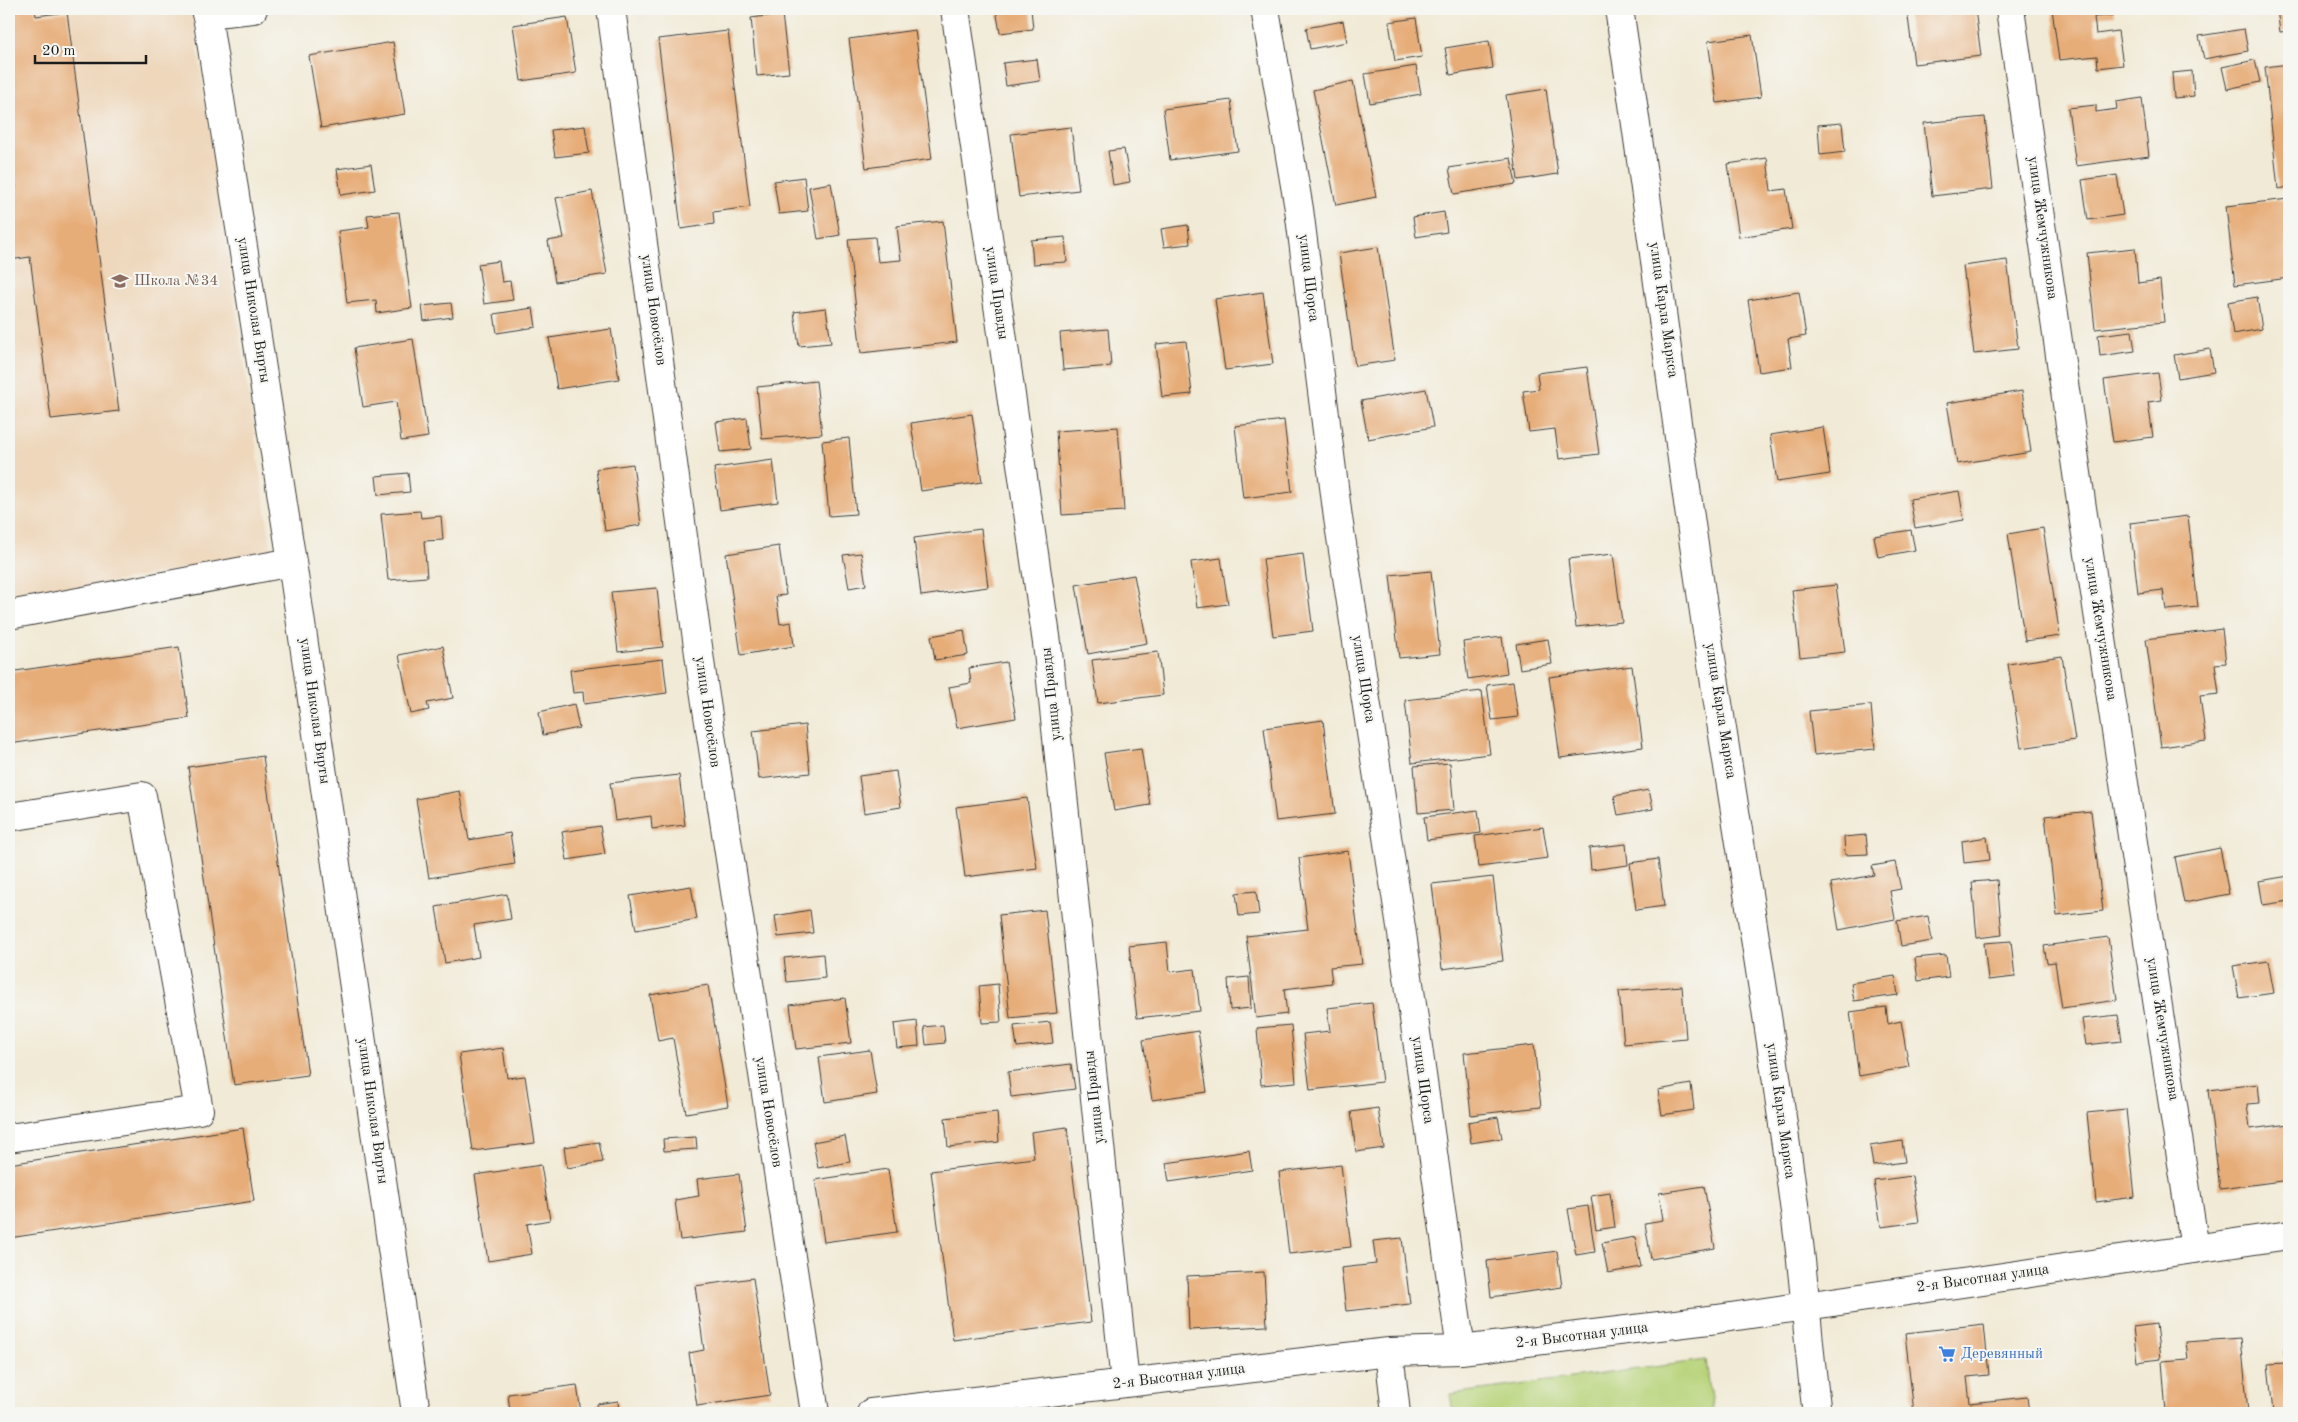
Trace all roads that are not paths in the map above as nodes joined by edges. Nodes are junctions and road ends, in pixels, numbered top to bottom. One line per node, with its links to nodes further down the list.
1 (253, 9): 7 (street)
2 (611, 9): 19 (street, улица Новосёлов)
3 (955, 9): 17 (street, улица Правды)
4 (1265, 9): 15 (street, улица Щорса)
5 (1619, 9): 14 (street, улица Карла Маркса)
6 (2010, 9): 13 (street, улица Жемчужникова)
7 (206, 11): 8 (street, улица Николая Вирты)
8 (292, 562): 9 (street); 18 (street, улица Николая Вирты)
9 (9, 615)
10 (9, 817): 11 (street)
11 (9, 1138)
12 (2289, 1235): 13 (street, 2-я Высотная улица)
13 (2195, 1249): 14 (street, 2-я Высотная улица)
14 (1805, 1305): 15 (street, 2-я Высотная улица); 22 (street, улица Карла Маркса)
15 (1461, 1350): 16 (street, 2-я Высотная улица)
16 (1389, 1352): 17 (street, 2-я Высотная улица); 21 (street)
17 (1125, 1383): 20 (street, 2-я Высотная улица)
18 (416, 1413)
19 (815, 1413)
20 (871, 1413)
21 (1396, 1413)
22 (1817, 1413)

